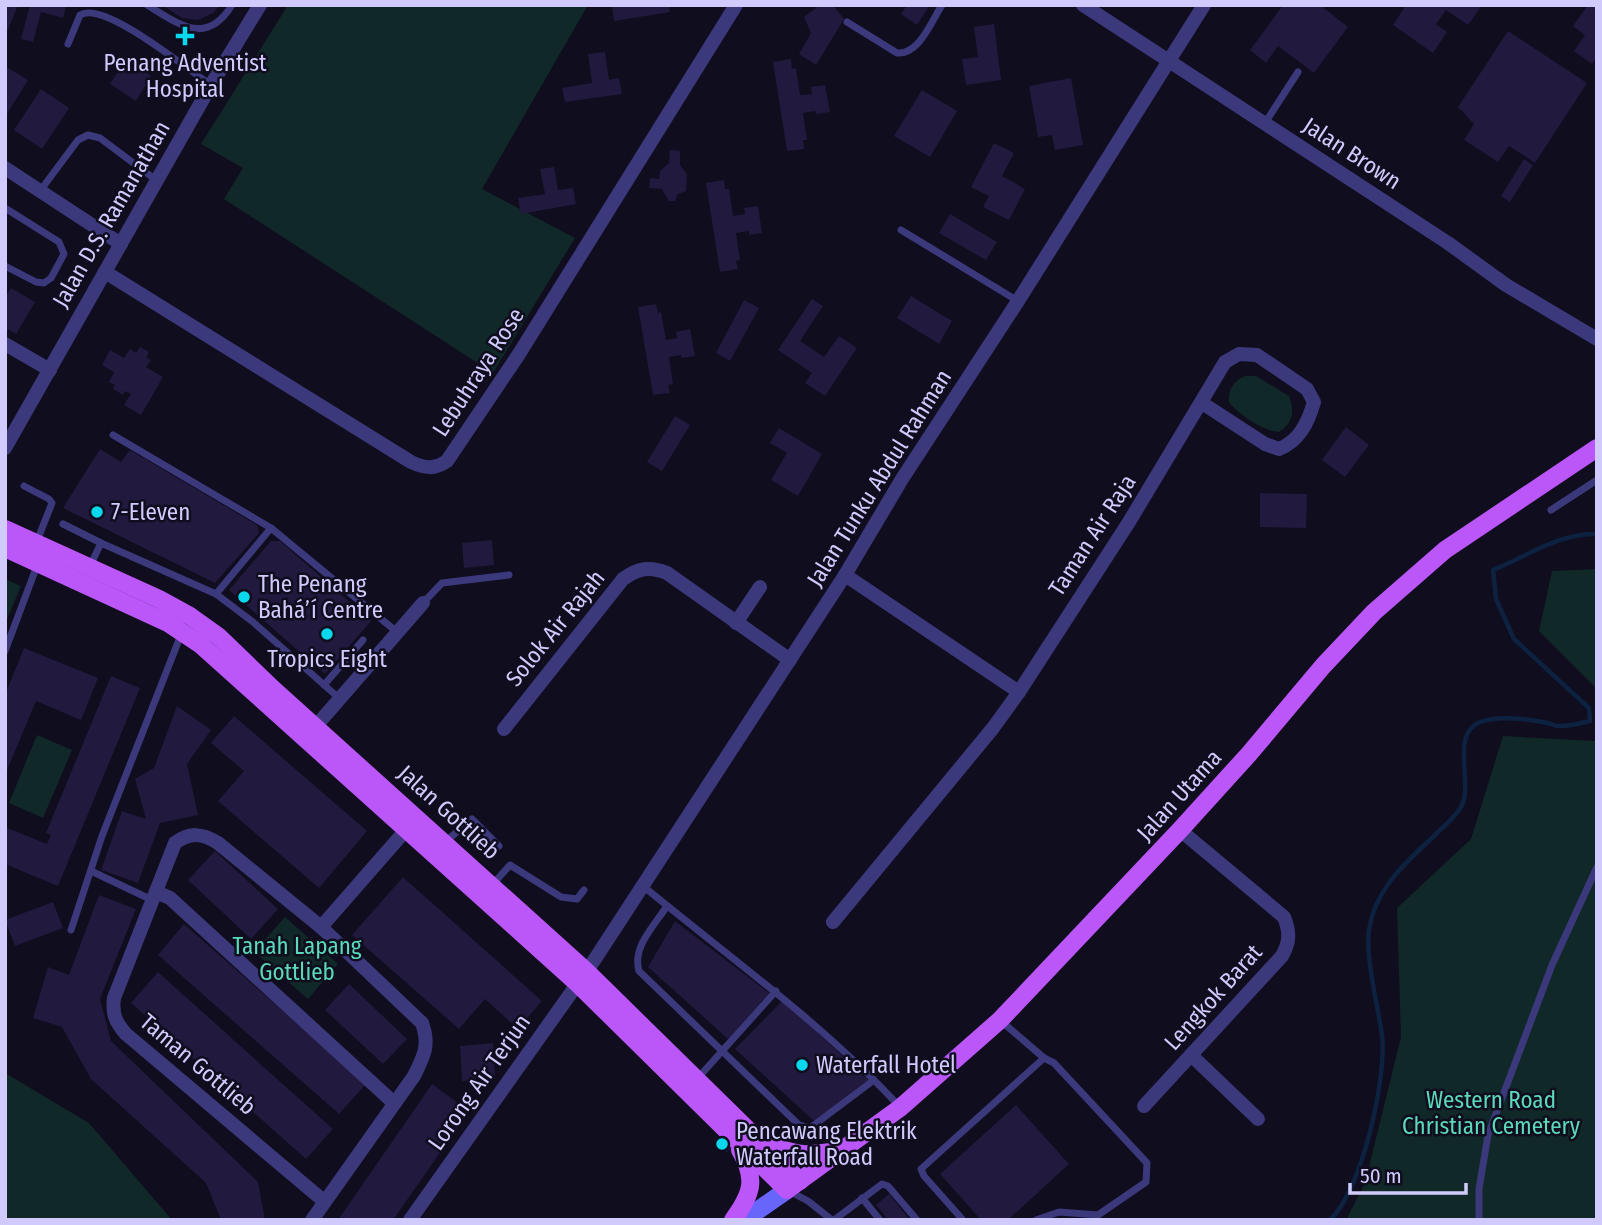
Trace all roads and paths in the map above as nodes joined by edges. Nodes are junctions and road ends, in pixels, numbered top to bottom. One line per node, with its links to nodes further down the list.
1 (147, 5): 2 (lane)
2 (232, 5)
3 (260, 5): 12 (street, Jalan D.S. Ramanathan)
4 (736, 5): 21 (street, Lebuhraya Rose)
5 (942, 5): 8 (lane)
6 (1083, 5): 10 (street, Jalan Brown)
7 (1204, 5): 10 (street, Jalan Tunku Abdul Rahman)
8 (847, 23)
9 (68, 44): 12 (lane)
10 (1169, 60): 13 (street, Jalan Brown); 22 (street, Jalan Tunku Abdul Rahman)
11 (1298, 72): 13 (lane)
12 (211, 85): 15 (street, Jalan D.S. Ramanathan)
13 (1265, 123): 23 (street, Jalan Brown)
14 (5, 168): 16 (street)
15 (157, 180): 16 (lane); 19 (street, Jalan D.S. Ramanathan)
16 (40, 191): 19 (street)
17 (5, 208): 20 (lane)
18 (901, 230): 22 (lane)
19 (121, 244): 21 (street, Jalan D.S. Ramanathan)
20 (5, 266)
21 (105, 271): 25 (street, Jalan D.S. Ramanathan)
22 (1018, 301): 42 (street, Jalan Tunku Abdul Rahman)
23 (1597, 339)
24 (5, 344): 25 (street)
25 (50, 370): 28 (street, Jalan D.S. Ramanathan)
26 (1202, 403): 26 (street, Taman Air Raja); 53 (street, Taman Air Raja)
27 (113, 435): 34 (lane)
28 (5, 447)
29 (1597, 448): 58 (main road, Jalan Utama)
30 (1597, 480): 32 (lane)
31 (24, 486): 36 (lane)
32 (1551, 510)
33 (63, 524): 37 (lane)
34 (271, 528): 44 (lane); 48 (lane)
35 (5, 529): 36 (main road, Jalan Gottlieb)
36 (36, 542): 40 (main road, Jalan Gottlieb)
37 (101, 543): 40 (lane); 44 (lane)
38 (5, 548): 39 (main road, Jalan Gottlieb)
39 (38, 562): 46 (main road, Jalan Gottlieb); 50 (lane)
40 (90, 566): 46 (main road, Jalan Gottlieb)
41 (509, 575): 45 (lane)
42 (845, 575): 51 (street, Jalan Tunku Abdul Rahman); 53 (street)
43 (760, 587): 47 (street)
44 (216, 594): 52 (lane)
45 (423, 603): 48 (street)
46 (186, 623): 56 (main road, Jalan Gottlieb); 63 (lane)
47 (736, 623): 51 (street, Solok Air Rajah); 55 (street, Solok Air Rajah)
48 (397, 632): 54 (street)
49 (363, 640): 52 (lane)
50 (5, 651)
51 (790, 660): 65 (street, Jalan Tunku Abdul Rahman)
52 (324, 685): 54 (lane)
53 (1019, 692): 69 (street, Taman Air Raja)
54 (340, 699): 56 (street)
55 (504, 729)
56 (310, 732): 57 (main road, Jalan Gottlieb); 59 (main road, Jalan Gottlieb)
57 (417, 817): 59 (street); 60 (main road, Jalan Gottlieb)
58 (1180, 830): 74 (main road, Jalan Utama); 76 (street, Lengkok Barat)
59 (406, 831): 70 (street); 72 (main road, Jalan Gottlieb)
60 (445, 842): 61 (lane); 64 (main road, Jalan Gottlieb)
61 (499, 846)
62 (1597, 867): 100 (lane)
63 (91, 871): 67 (lane); 71 (lane)
64 (493, 885): 66 (lane); 72 (main road, Jalan Gottlieb)
65 (642, 886): 68 (lane); 72 (street, Jalan Tunku Abdul Rahman)
66 (584, 890)
67 (154, 896): 70 (street, Taman Gottlieb); 80 (street); 90 (street, Taman Gottlieb)
68 (667, 906): 73 (lane); 75 (lane)
69 (832, 922)
70 (321, 927): 80 (street, Taman Gottlieb)
71 (71, 930)
72 (582, 977): 78 (main road, Jalan Gottlieb); 84 (main road, Jalan Gottlieb); 92 (street, Lorong Air Terjun)
73 (776, 991): 75 (lane); 79 (lane)
74 (1000, 1020): 77 (lane); 82 (main road, Jalan Utama)
75 (722, 1052): 78 (lane); 79 (lane)
76 (1191, 1055): 81 (street, Lengkok Barat); 83 (street)
77 (1044, 1058): 98 (lane); 99 (lane)
78 (697, 1079): 85 (main road, Jalan Gottlieb)
79 (874, 1080): 82 (lane)
80 (394, 1103): 90 (street, Taman Gottlieb)
81 (1144, 1106)
82 (900, 1108): 86 (main road, Jalan Utama)
83 (1258, 1119)
84 (733, 1136): 87 (main road, Jalan Gottlieb); 93 (main road)
85 (761, 1142): 86 (main road); 87 (main road, Jalan Gottlieb)
86 (843, 1150): 87 (main road, Jalan Utama)
87 (794, 1186): 89 (lane, Jalan Gottlieb); 89 (lane); 94 (street)
88 (862, 1198): 95 (lane); 96 (lane); 97 (lane)
89 (807, 1201): 95 (lane)
90 (325, 1202): 91 (street, Taman Gottlieb)
91 (313, 1220)
92 (410, 1220)
93 (733, 1220)
94 (744, 1220)
95 (833, 1220)
96 (880, 1220)
97 (917, 1220)
98 (963, 1220)
99 (1035, 1220)
100 (1479, 1220)

